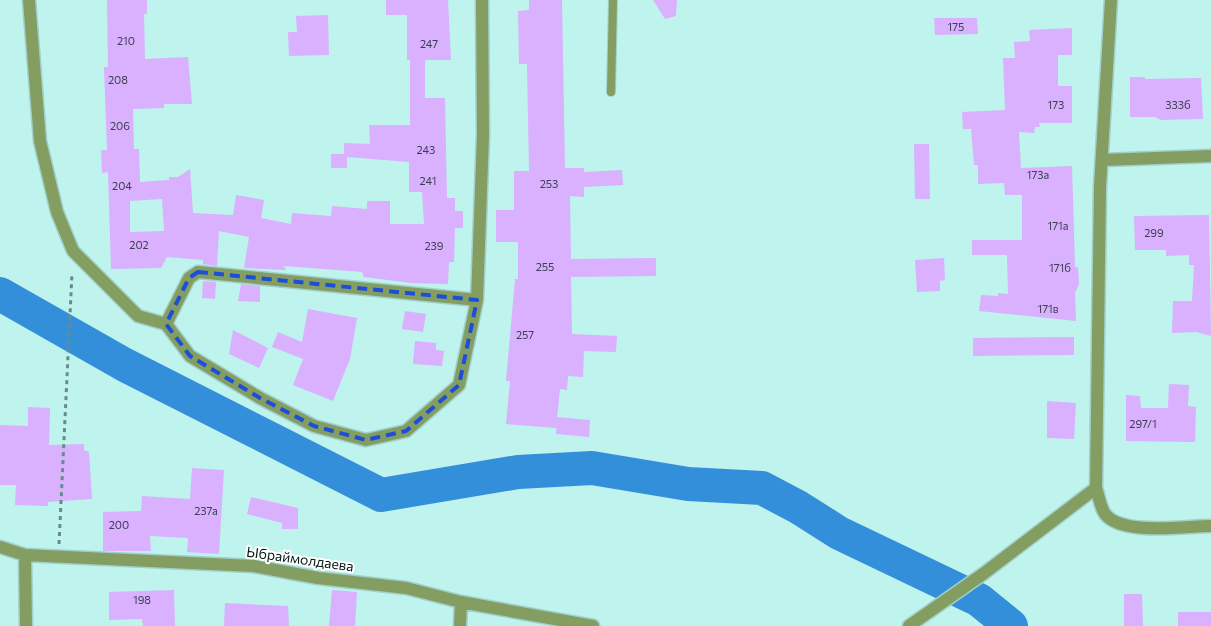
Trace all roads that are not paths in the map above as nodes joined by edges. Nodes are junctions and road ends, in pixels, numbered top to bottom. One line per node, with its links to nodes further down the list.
1 (29, 0): 9 (street)
2 (482, 0): 8 (street)
3 (613, 0): 5 (lane)
4 (1111, 0): 7 (street)
5 (611, 92)
6 (1211, 156): 7 (street)
7 (1103, 160): 10 (street)
8 (477, 300): 9 (street); 9 (street)
9 (166, 324)
10 (1096, 488): 11 (street); 18 (street)
11 (1211, 526)
12 (0, 547): 13 (street, Ыбраймолдаева)
13 (25, 555): 14 (street, Ыбраймолдаева); 15 (street)
14 (461, 602): 16 (street); 17 (street, Ыбраймолдаева)
15 (26, 626)
16 (460, 626)
17 (593, 626)
18 (909, 626)

